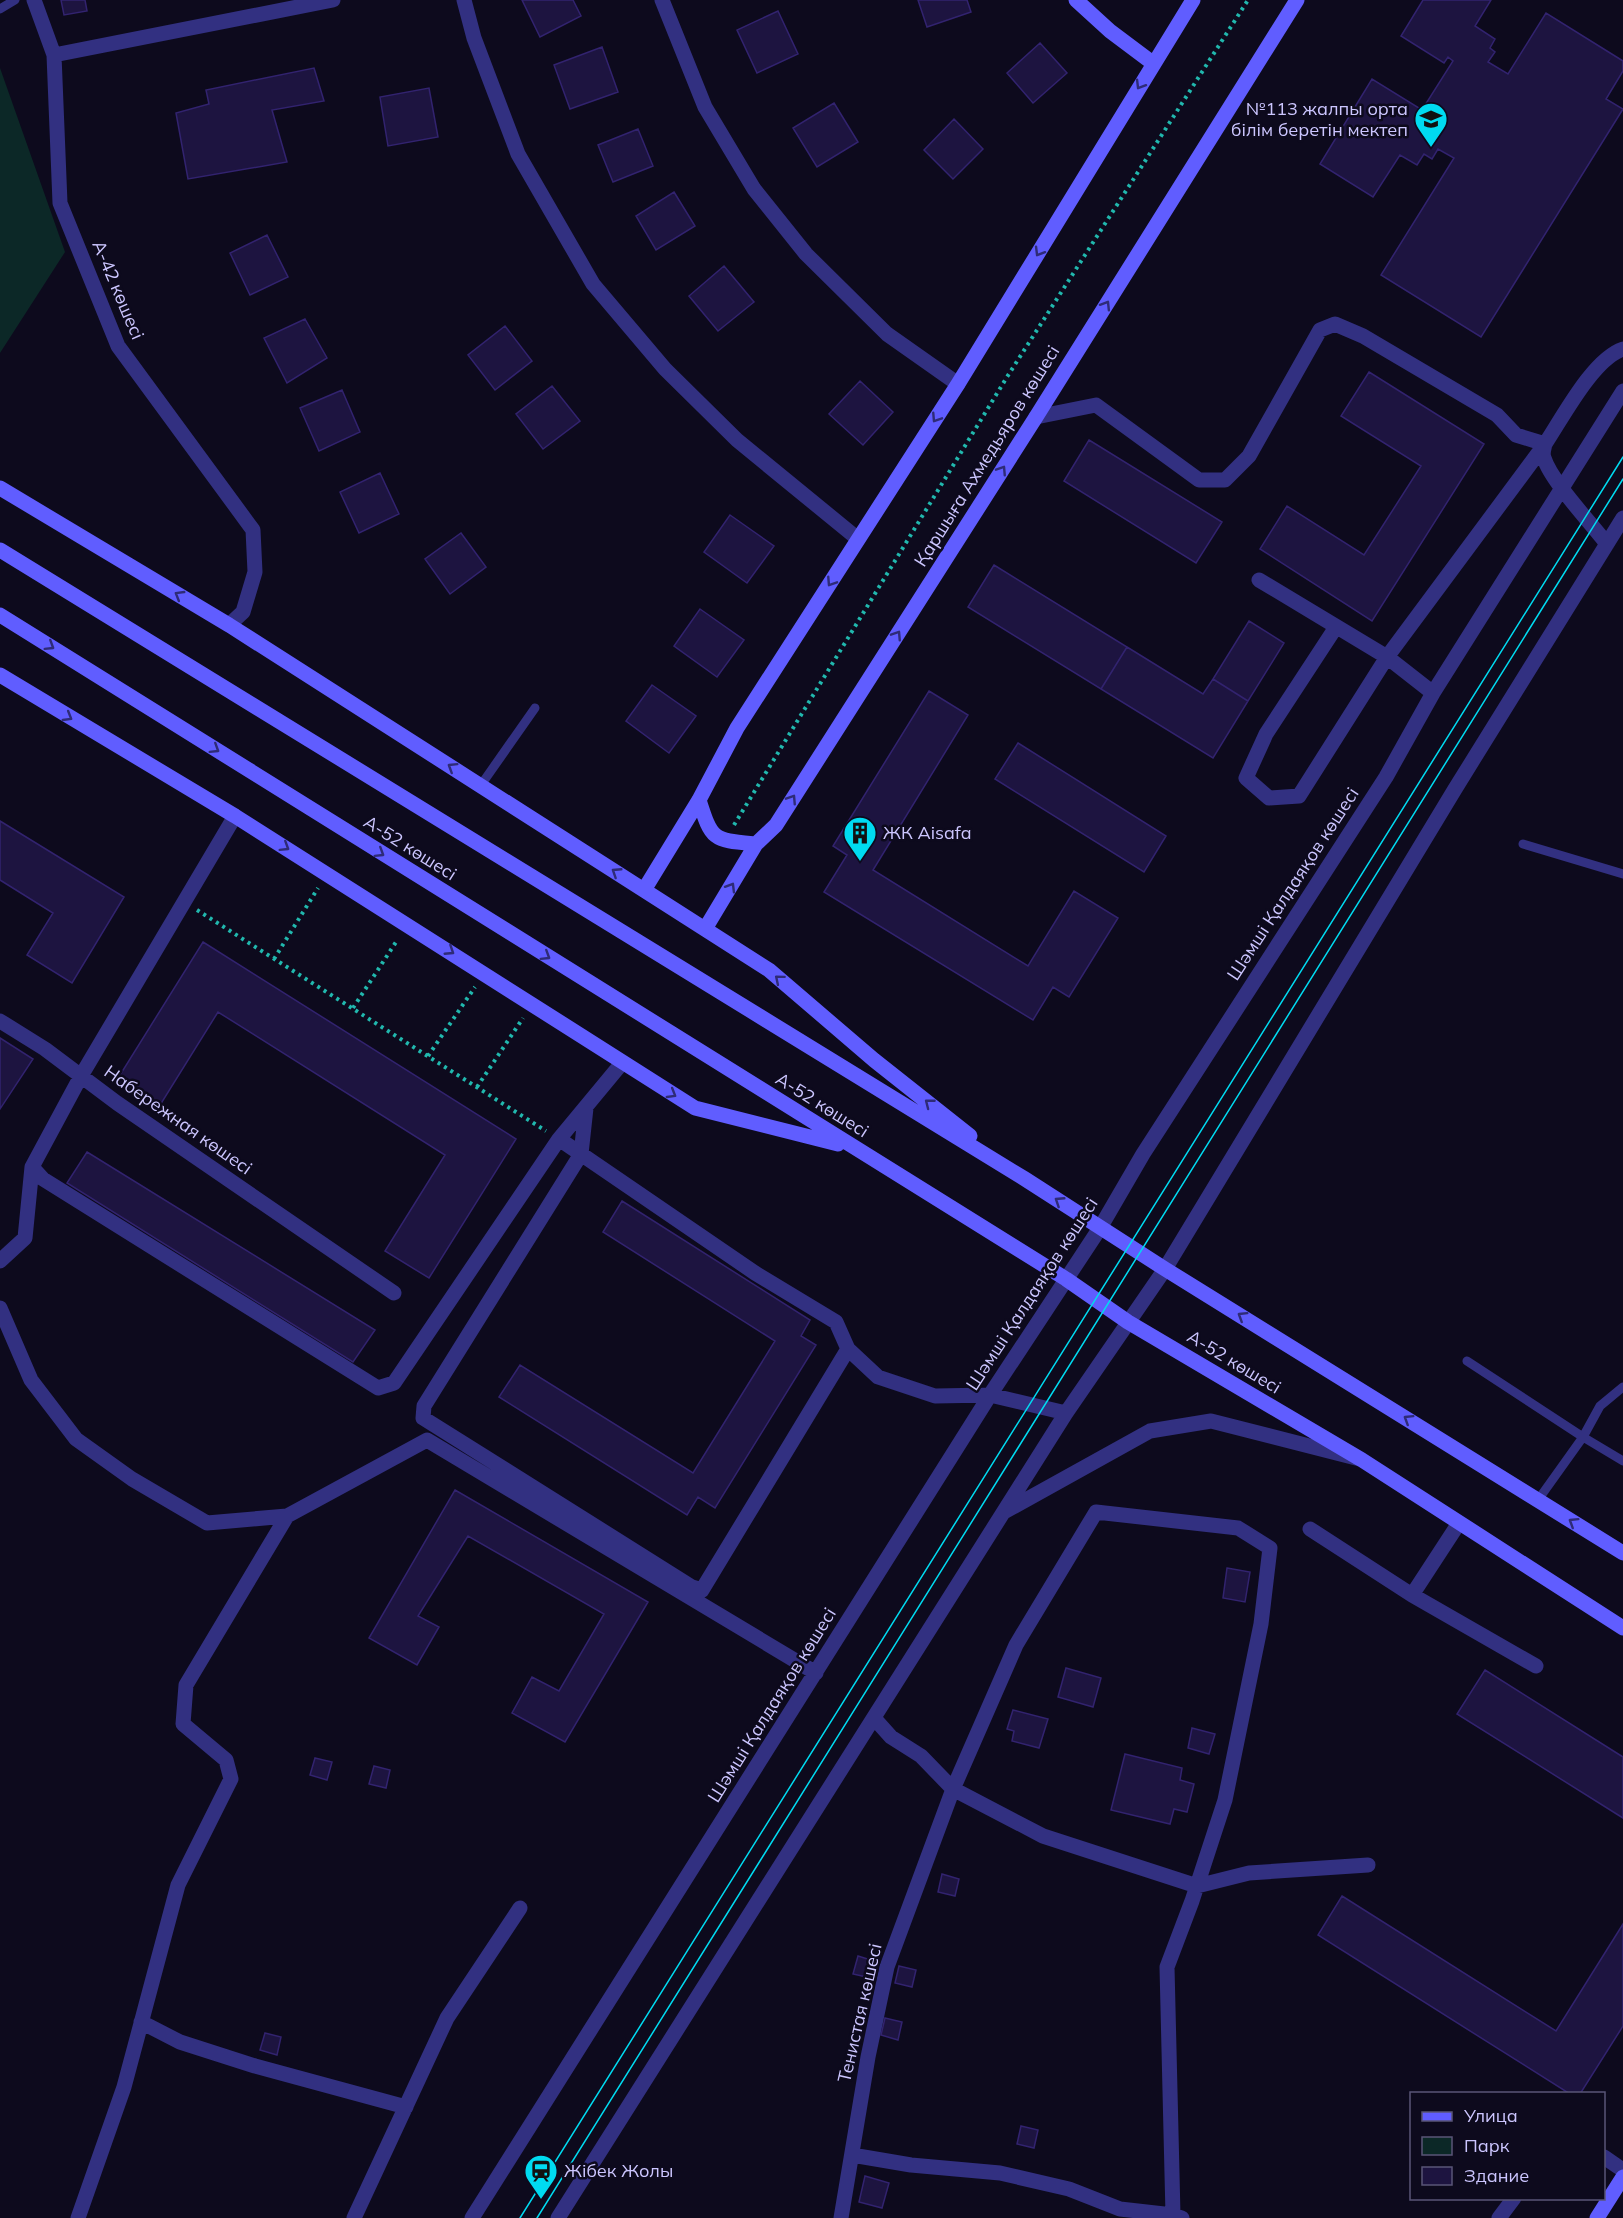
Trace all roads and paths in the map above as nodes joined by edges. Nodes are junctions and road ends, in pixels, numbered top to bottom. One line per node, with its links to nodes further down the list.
1 (15, 0): 10 (lane)
2 (34, 0): 11 (street, А-42 көшесі)
3 (333, 0): 11 (street)
4 (464, 0): 21 (street)
5 (662, 0): 14 (street)
6 (1076, 0): 12 (street)
7 (1193, 0): 12 (street)
8 (1248, 0): 35 (path)
9 (1297, 0): 16 (street, Қаршыға Ахмедьяров көшесі, one-way to 9)
10 (0, 9)
11 (54, 55): 26 (street, А-42 көшесі)
12 (1154, 64): 14 (street, one-way to 14)
13 (1623, 350): 17 (street)
14 (958, 384): 21 (street, one-way to 21)
15 (1623, 391): 18 (street, Шәмші Қалдаяқов көшесі)
16 (1036, 417): 17 (street); 36 (street, Қаршыға Ахмедьяров көшесі, one-way to 16)
17 (1545, 444): 18 (street); 28 (street)
18 (1562, 487): 22 (street); 30 (street, Шәмші Қалдаяқов көшесі)
19 (0, 488): 26 (street, one-way to 19)
20 (1623, 518): 22 (street)
21 (858, 539): 33 (street, one-way to 33)
22 (1607, 544): 61 (street)
23 (0, 550): 58 (street)
24 (1259, 580): 27 (street)
25 (0, 615): 55 (street, А-52 көшесі, one-way to 55)
26 (229, 625): 32 (street, one-way to 26)
27 (1336, 627): 28 (street); 28 (street)
28 (1388, 657): 30 (street)
29 (0, 675): 34 (street, one-way to 34)
30 (1433, 693): 59 (street, Шәмші Қалдаяқов көшесі)
31 (535, 708): 32 (lane)
32 (481, 785): 40 (street, one-way to 32)
33 (699, 800): 35 (street); 40 (street)
34 (235, 816): 38 (street, one-way to 38); 41 (street)
35 (724, 841): 36 (street)
36 (756, 844): 43 (street, Қаршыға Ахмедьяров көшесі, one-way to 36)
37 (1523, 844): 39 (lane)
38 (327, 874): 42 (street); 44 (path)
39 (1623, 874)
40 (644, 890): 43 (street)
41 (184, 902): 44 (path); 51 (street)
42 (408, 924): 45 (street, one-way to 45); 47 (path)
43 (705, 929): 58 (street, one-way to 43)
44 (274, 959): 47 (path)
45 (484, 973): 46 (street); 49 (path)
46 (532, 1004): 50 (street); 52 (path)
47 (353, 1008): 49 (path)
48 (0, 1021): 51 (street)
49 (428, 1056): 52 (path)
50 (622, 1063): 53 (street); 55 (street, one-way to 55)
51 (81, 1076): 57 (street, Набережная көшесі); 63 (street, Набережная көшесі)
52 (477, 1087): 54 (path)
53 (586, 1108): 54 (street); 56 (street)
54 (559, 1139): 56 (street); 57 (street)
55 (852, 1147): 62 (street, А-52 көшесі)
56 (581, 1154): 66 (street); 66 (street)
57 (32, 1167): 60 (street, Набережная көшесі)
58 (1024, 1179): 59 (street, one-way to 58)
59 (1100, 1228): 61 (street); 62 (street, Шәмші Қалдаяқов көшесі)
60 (0, 1261)
61 (1165, 1269): 65 (street); 74 (street, one-way to 61)
62 (1066, 1279): 65 (street, А-52 көшесі); 69 (street, Шәмші Қалдаяқов көшесі)
63 (394, 1293)
64 (0, 1308): 76 (street)
65 (1128, 1322): 70 (street); 72 (street, А-52 көшесі)
66 (848, 1349): 69 (street)
67 (1467, 1361): 71 (lane)
68 (1623, 1387): 71 (lane)
69 (990, 1395): 70 (street); 83 (street, Шәмші Қалдаяқов көшесі)
70 (1066, 1413): 75 (street)
71 (1583, 1437): 73 (lane); 74 (lane)
72 (1362, 1460): 75 (street); 77 (street, А-52 көшесі)
73 (1623, 1461)
74 (1538, 1500): 79 (street, one-way to 74)
75 (1003, 1513): 84 (street)
76 (287, 1516): 83 (street); 89 (street)
77 (1459, 1522): 80 (street); 81 (street, А-52 көшесі)
78 (1310, 1530): 80 (street)
79 (1623, 1553)
80 (1412, 1595): 82 (street)
81 (1623, 1628)
82 (1536, 1666)
83 (816, 1673): 99 (street, Шәмші Қалдаяқов көшесі)
84 (874, 1719): 85 (street); 100 (street)
85 (953, 1789): 87 (street); 87 (street, Тенистая көшесі); 91 (street, Тенистая көшесі)
86 (1368, 1865): 87 (street)
87 (1197, 1886): 96 (street)
88 (520, 1908): 90 (street)
89 (141, 2022): 90 (street); 97 (street)
90 (405, 2107): 98 (street)
91 (852, 2155): 96 (street); 101 (street, Тенистая көшесі)
92 (1605, 2158): 93 (street)
93 (1623, 2170)
94 (1623, 2177): 103 (street)
95 (1513, 2200): 102 (street)
96 (1174, 2217)
97 (78, 2218)
98 (354, 2218)
99 (472, 2218)
100 (558, 2218)
101 (841, 2218)
102 (1499, 2218)
103 (1597, 2218)

